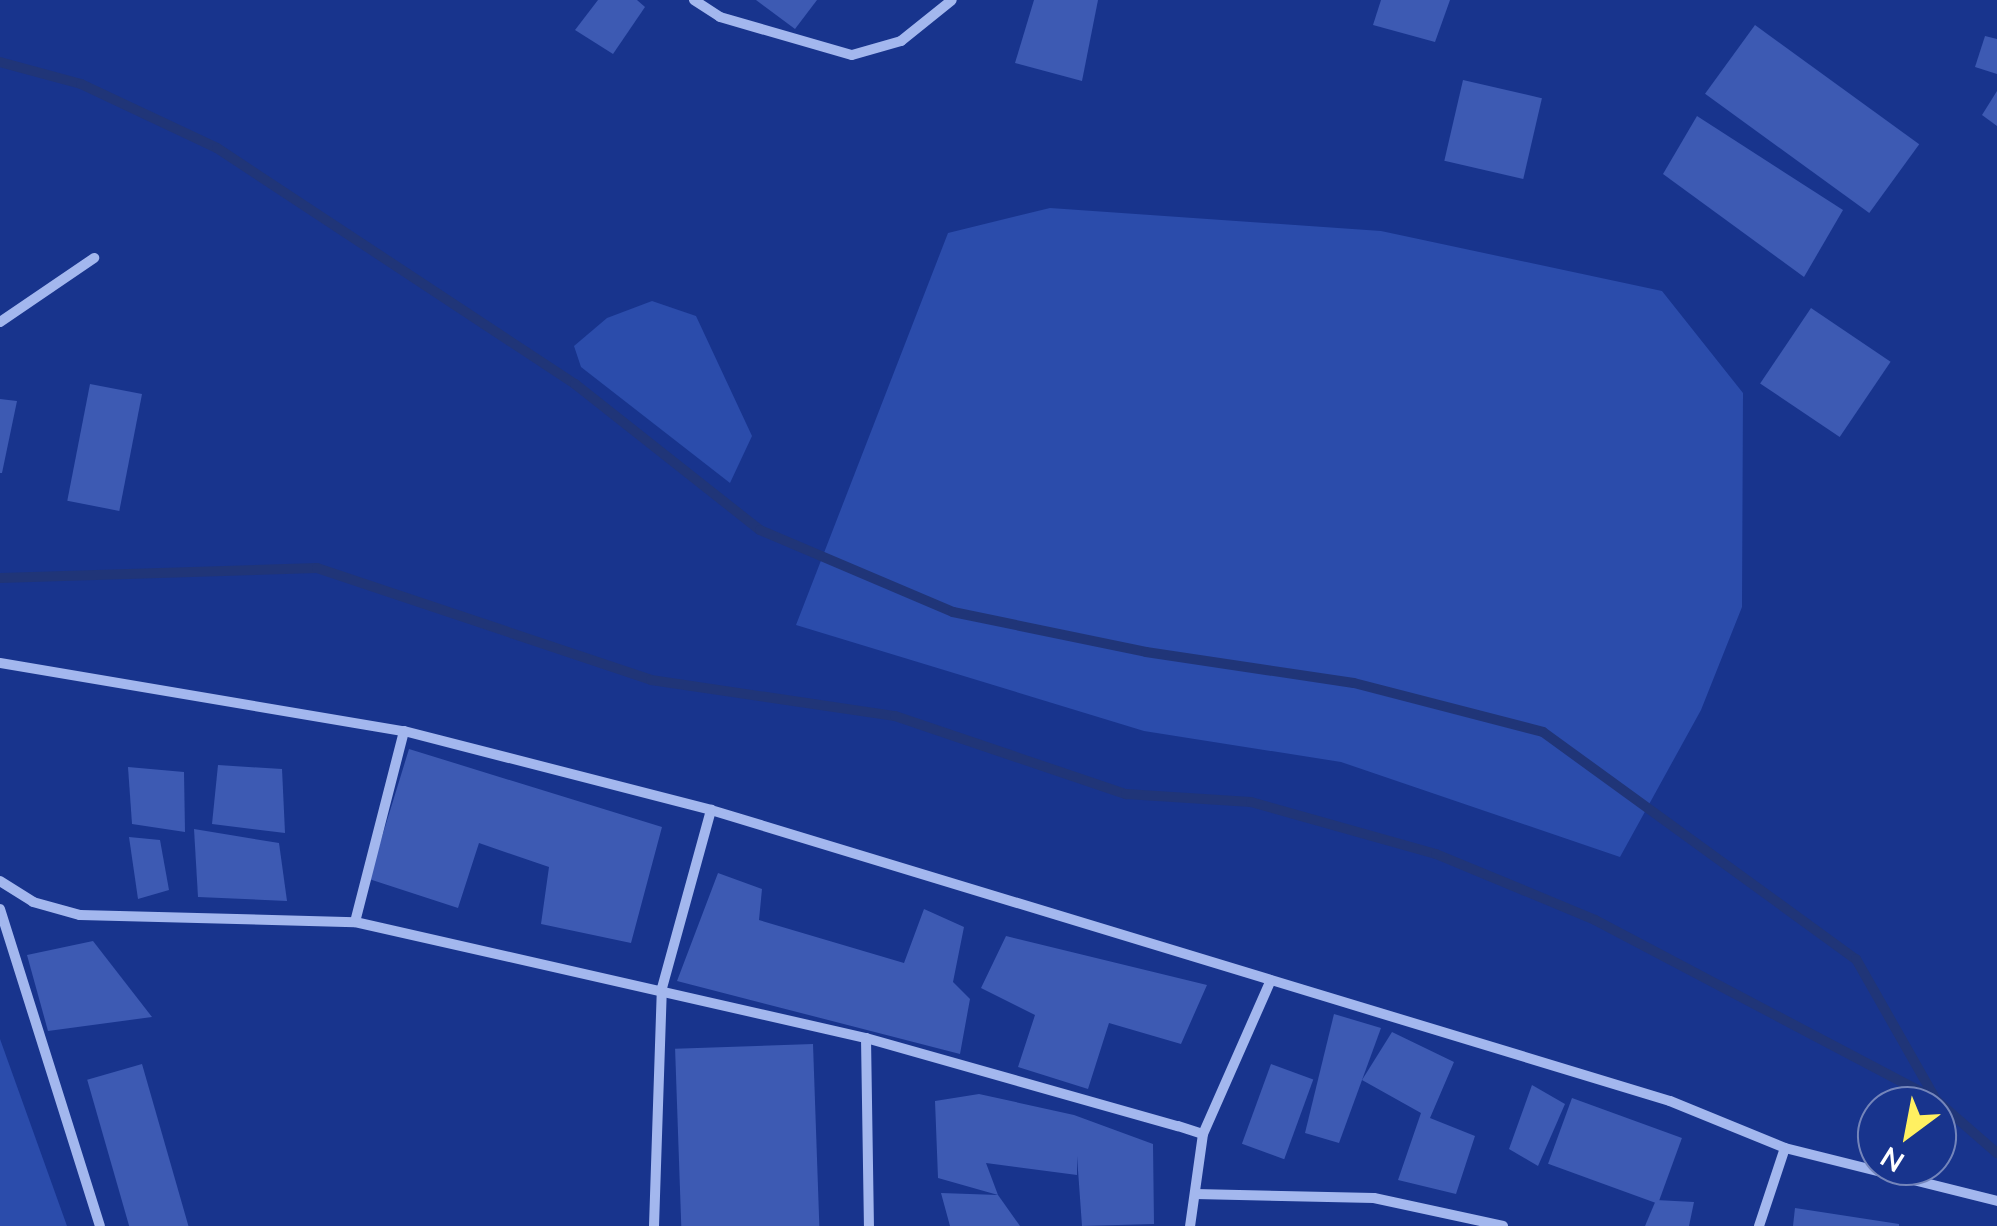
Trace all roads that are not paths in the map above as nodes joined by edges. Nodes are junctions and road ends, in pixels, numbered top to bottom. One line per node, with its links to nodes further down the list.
1 (694, 0): 2 (street)
2 (952, 0)
3 (94, 258): 4 (street)
4 (0, 322)
5 (0, 663): 6 (street)
6 (404, 731): 7 (street); 10 (street)
7 (710, 810): 11 (street); 12 (street)
8 (0, 881): 10 (street)
9 (0, 909): 18 (street)
10 (355, 922): 12 (street)
11 (1270, 980): 14 (street); 15 (street)
12 (662, 988): 13 (street); 19 (street)
13 (866, 1038): 14 (street); 20 (street)
14 (1202, 1134): 16 (street)
15 (1785, 1148): 17 (street); 23 (street)
16 (1195, 1194): 21 (street); 22 (street)
17 (1997, 1201)
18 (100, 1226)
19 (654, 1226)
20 (869, 1226)
21 (1190, 1226)
22 (1504, 1226)
23 (1759, 1226)

